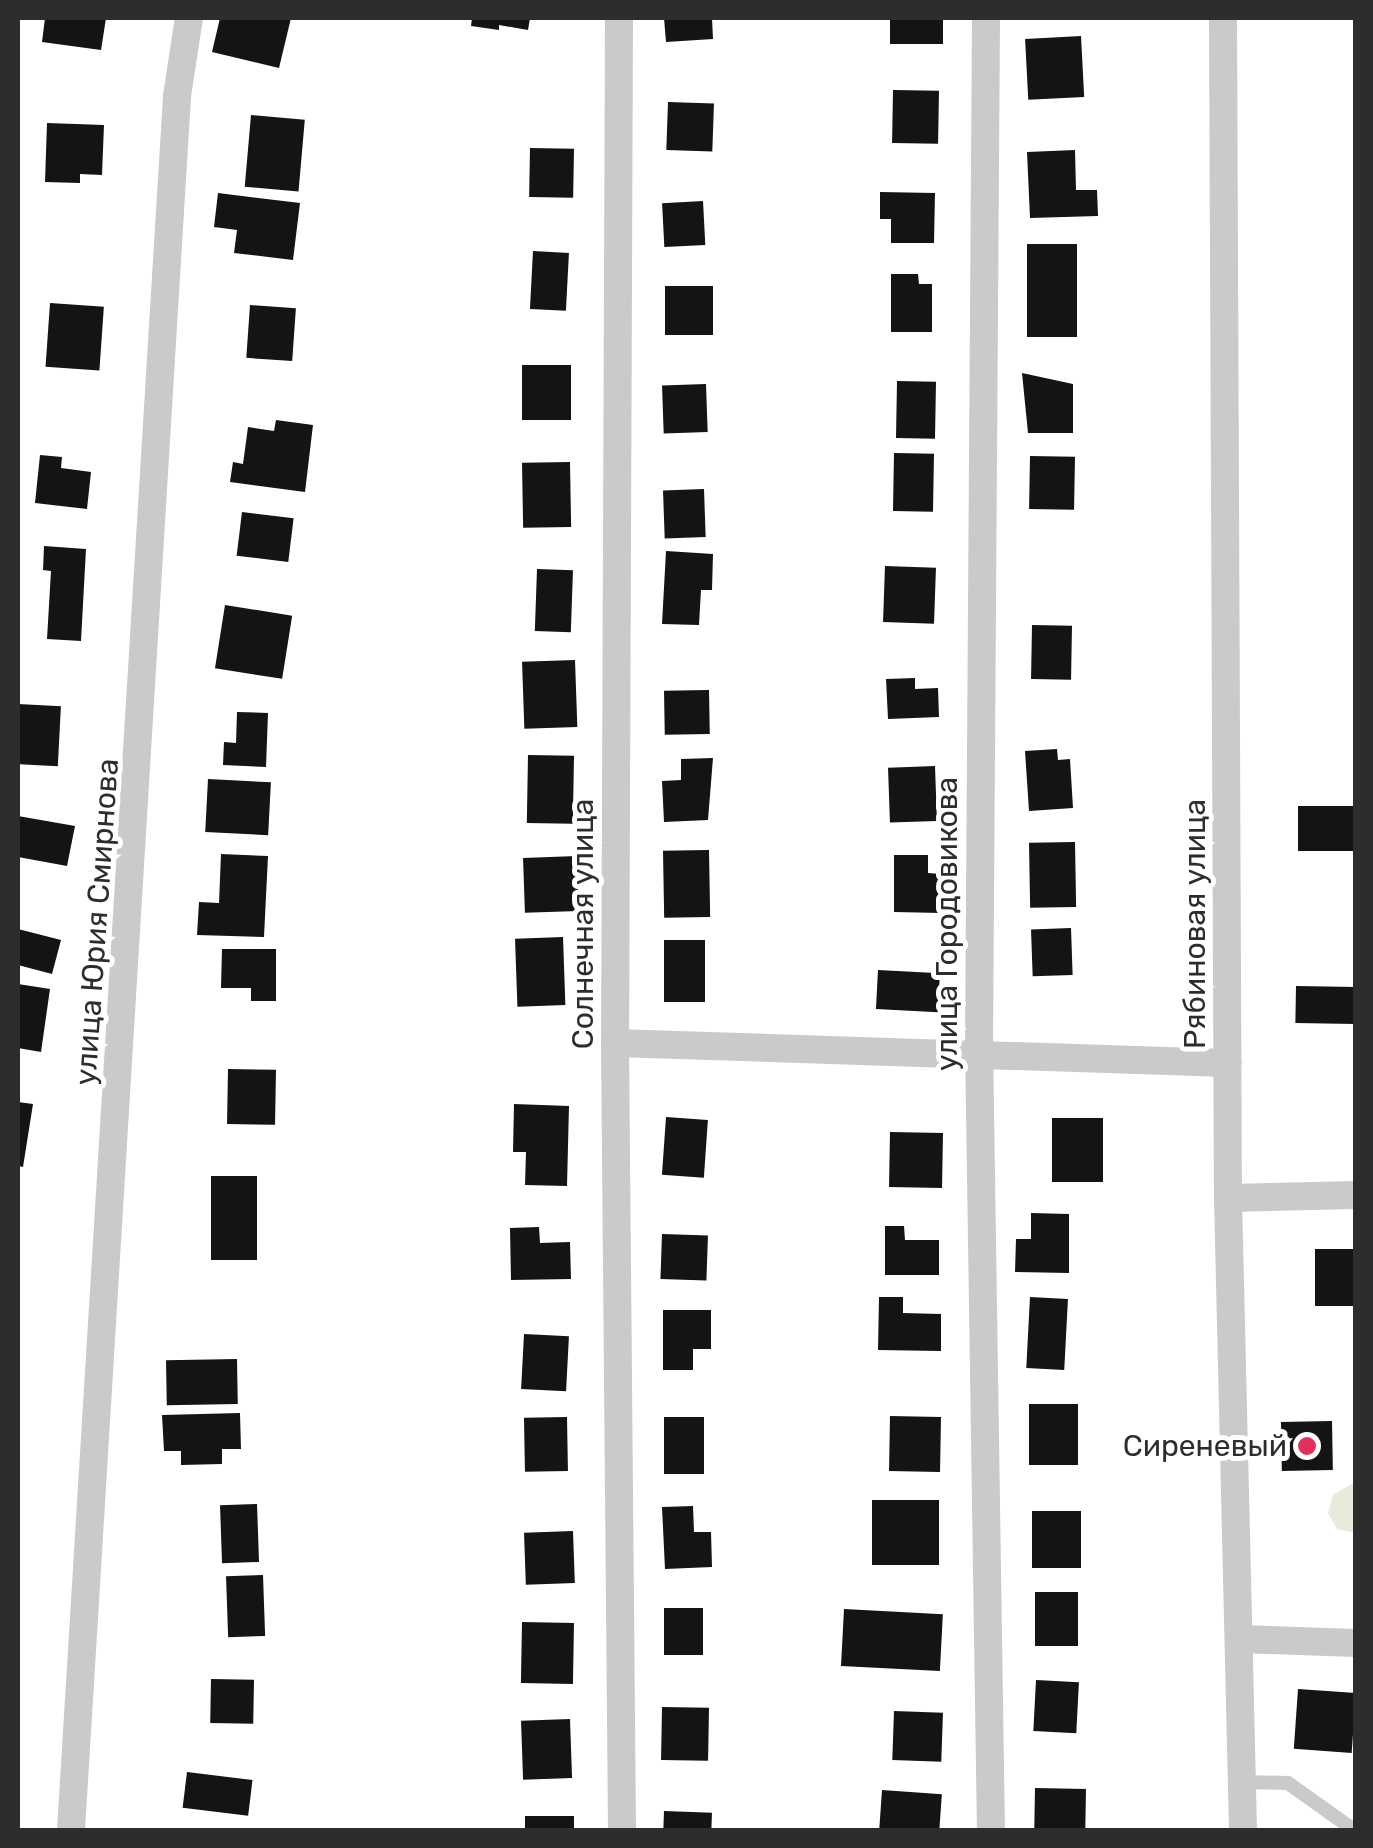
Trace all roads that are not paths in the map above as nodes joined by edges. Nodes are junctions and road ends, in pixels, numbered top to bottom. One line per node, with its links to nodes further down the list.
1 (189, 18): 13 (street, улица Юрия Смирнова)
2 (620, 18): 5 (street, Солнечная улица)
3 (986, 18): 6 (street, улица Городовикова)
4 (1223, 18): 7 (street, Рябиновая улица)
5 (615, 1043): 6 (street); 14 (street, Солнечная улица)
6 (979, 1059): 7 (street); 15 (street, улица Городовикова)
7 (1228, 1063): 9 (street, Рябиновая улица)
8 (1356, 1195): 9 (street)
9 (1228, 1198): 10 (street, Рябиновая улица)
10 (1240, 1639): 11 (street); 12 (street, Рябиновая улица)
11 (1356, 1643)
12 (1243, 1782): 16 (street, Рябиновая улица); 17 (lane)
13 (71, 1830)
14 (622, 1830)
15 (991, 1830)
16 (1243, 1830)
17 (1354, 1830)

